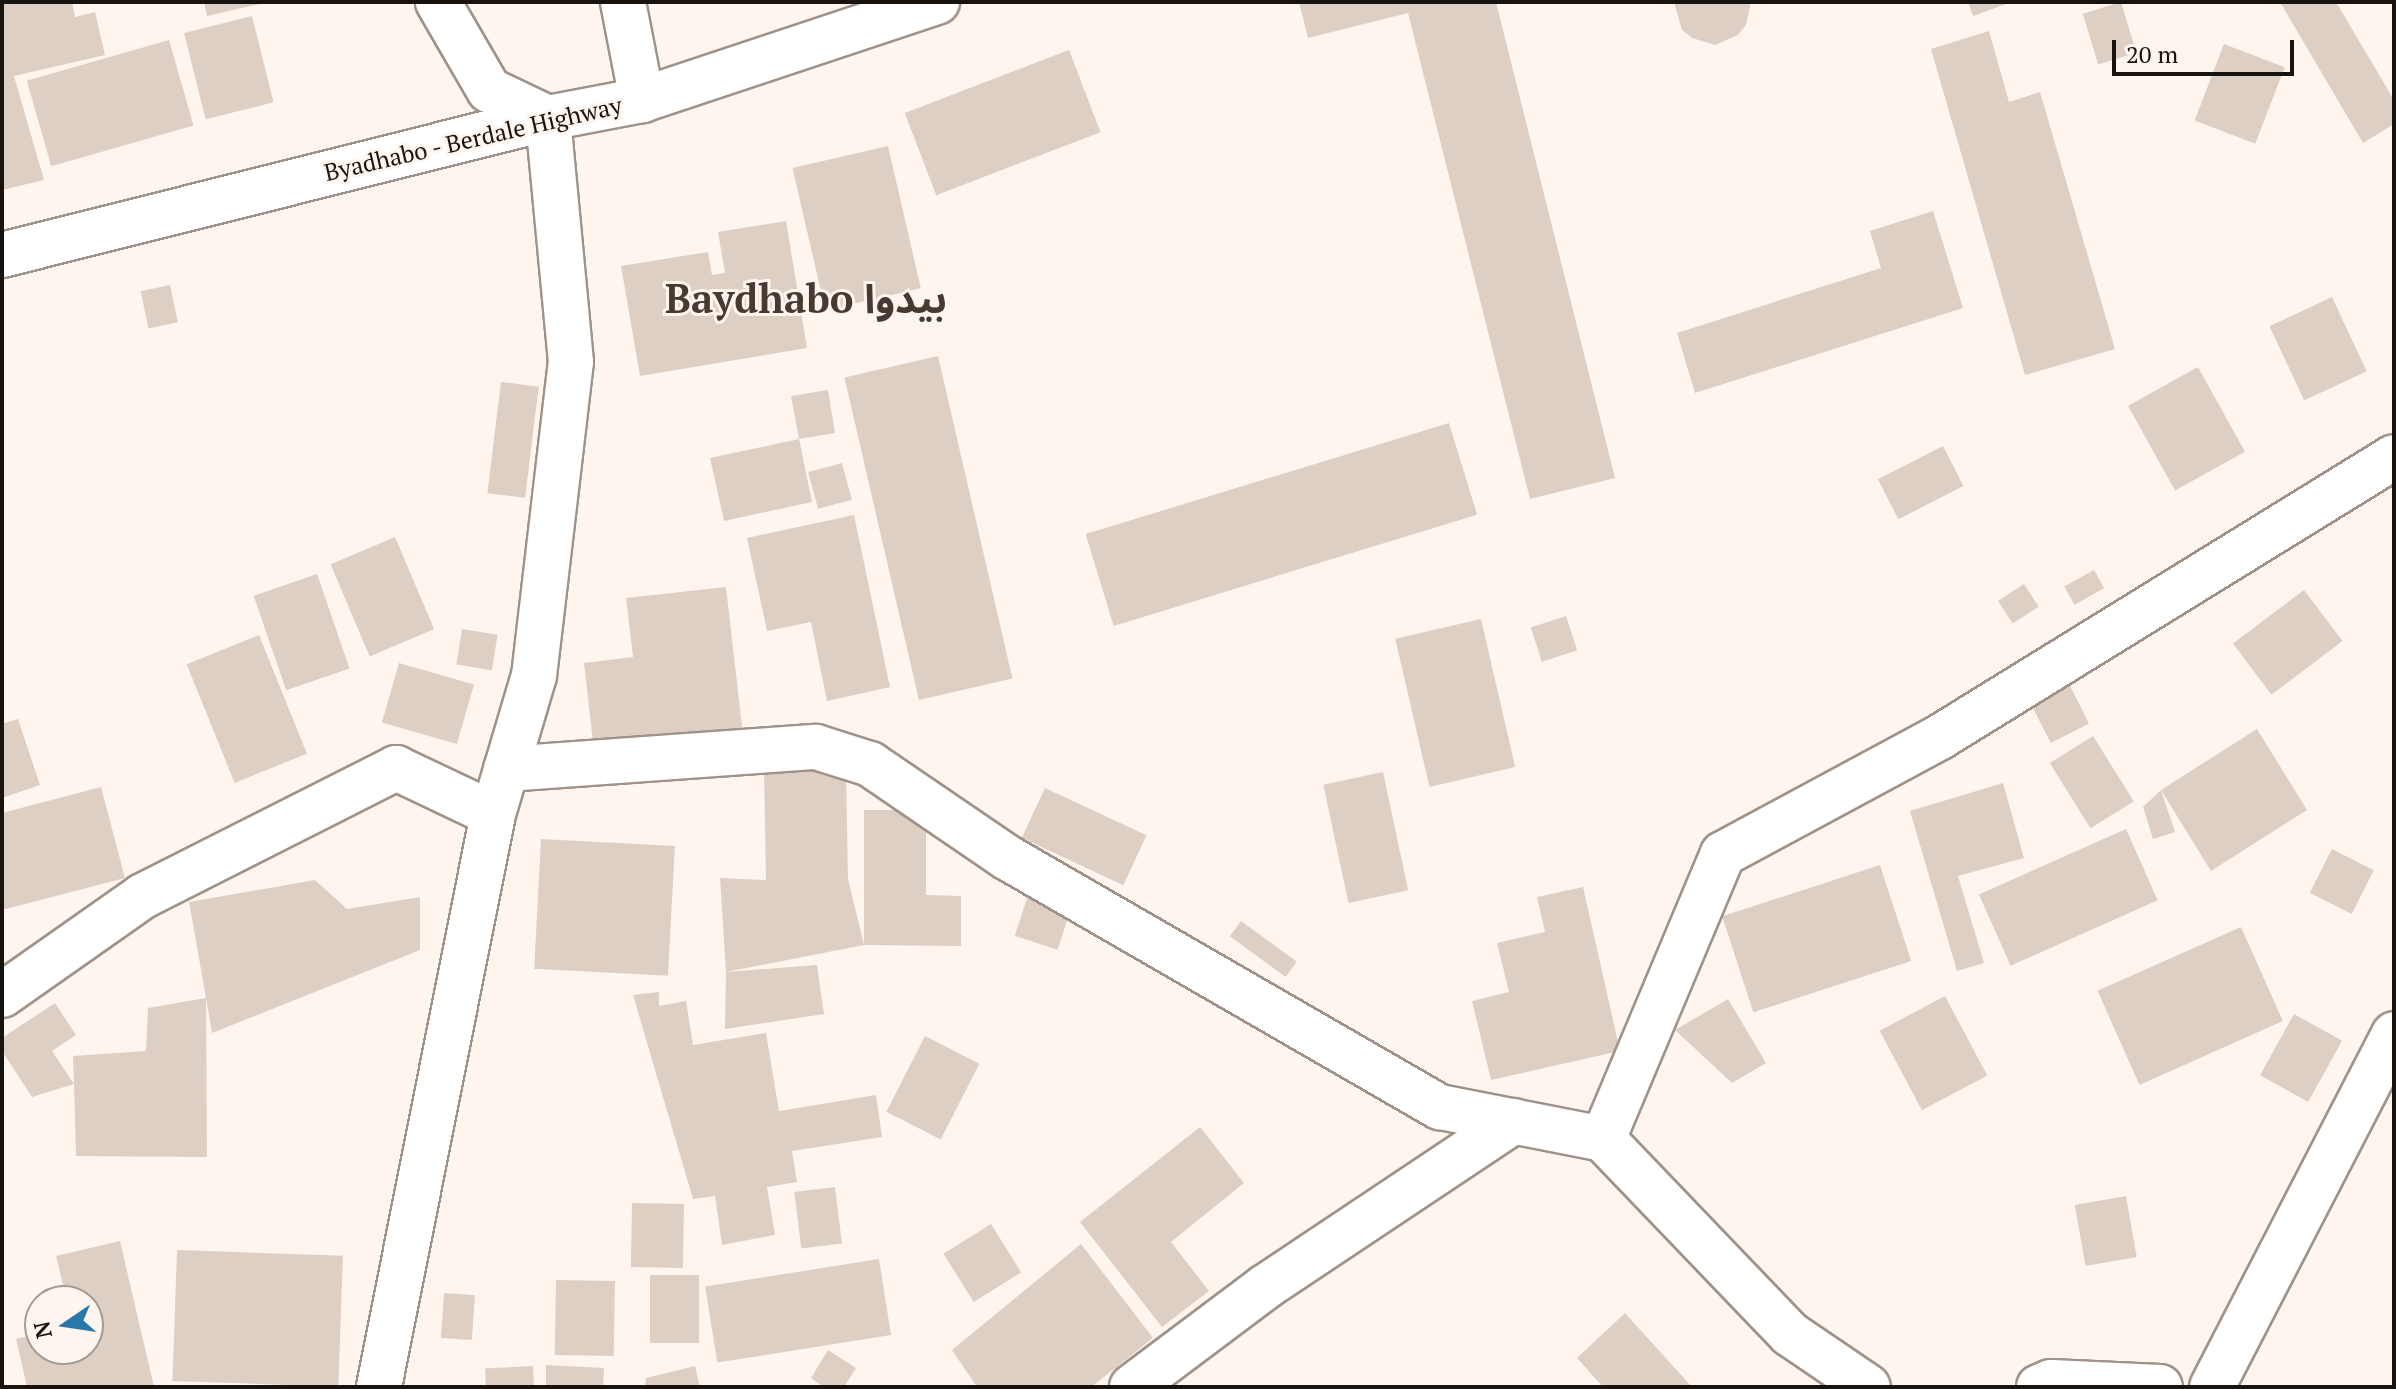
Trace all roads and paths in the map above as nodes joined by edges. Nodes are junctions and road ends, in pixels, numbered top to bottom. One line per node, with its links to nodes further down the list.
1 (438, 2): 5 (street)
2 (623, 2): 4 (street)
3 (937, 2): 4 (street, Byadhabo - Berdale Highway)
4 (642, 100): 5 (street, Byadhabo - Berdale Highway)
5 (548, 118): 6 (street, Byadhabo - Berdale Highway); 8 (street)
6 (2, 255)
7 (2394, 457): 13 (street)
8 (506, 769): 9 (street); 12 (street)
9 (493, 814): 10 (street); 14 (street)
10 (2, 995)
11 (2394, 1034): 19 (street)
12 (1514, 1121): 13 (street); 15 (street)
13 (1603, 1139): 16 (street)
14 (379, 1387)
15 (1132, 1387)
16 (1868, 1387)
17 (2039, 1387): 18 (street)
18 (2160, 1387)
19 (2212, 1387)

